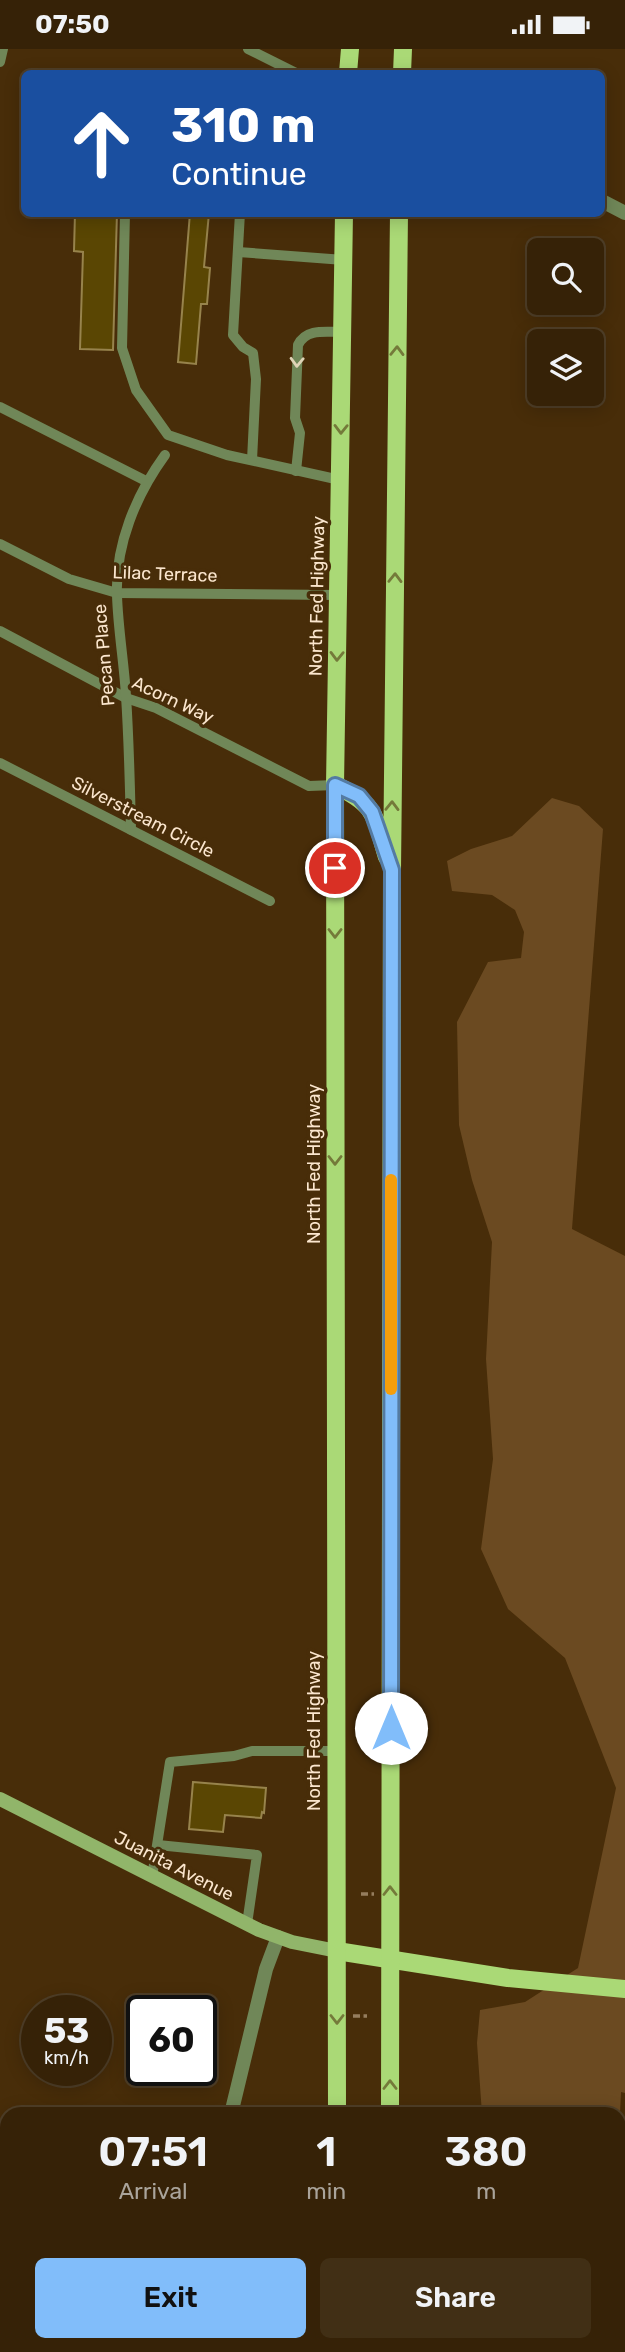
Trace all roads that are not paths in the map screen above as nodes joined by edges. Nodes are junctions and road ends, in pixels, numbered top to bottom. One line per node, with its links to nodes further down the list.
1 (3, 49): 5 (lane)
2 (248, 49): 6 (lane)
3 (350, 49): 7 (main road)
4 (403, 49): 8 (main road)
5 (0, 62)
6 (290, 70)
7 (348, 70)
8 (401, 70)
9 (605, 203): 10 (street)
10 (625, 213)
11 (125, 217): 20 (lane)
12 (240, 217): 15 (lane)
13 (344, 217): 16 (main road, North Fed Highway)
14 (398, 217): 32 (main road, one-way to 14)
15 (238, 252): 16 (lane); 20 (lane)
16 (344, 260): 17 (main road, North Fed Highway)
17 (342, 332): 21 (lane, one-way to 21); 22 (main road, North Fed Highway, one-way to 22)
18 (0, 407): 23 (lane)
19 (164, 455): 23 (lane, Pecan Place)
20 (252, 460): 21 (lane)
21 (296, 471): 22 (lane)
22 (340, 480): 26 (main road, North Fed Highway)
23 (146, 481): 25 (lane, Pecan Place)
24 (0, 544): 25 (lane, Lilac Terrace)
25 (117, 593): 26 (lane, Lilac Terrace); 28 (lane, Pecan Place)
26 (338, 595): 30 (main road, North Fed Highway, one-way to 30)
27 (0, 631): 28 (lane, Acorn Way)
28 (126, 698): 30 (lane, Acorn Way); 31 (lane, Pecan Place)
29 (0, 763): 31 (lane, Silverstream Circle)
30 (335, 785): 32 (main road); 34 (main road, North Fed Highway, one-way to 34)
31 (131, 830): 33 (lane, Silverstream Circle)
32 (392, 870): 41 (main road, one-way to 32)
33 (270, 901)
34 (335, 1752): 36 (lane); 40 (main road, North Fed Highway)
35 (0, 1799): 37 (street, Juanita Avenue)
36 (158, 1845): 37 (lane); 38 (lane)
37 (152, 1877): 38 (street, Juanita Avenue)
38 (247, 1924): 39 (street, Juanita Avenue)
39 (278, 1937): 40 (street, Juanita Avenue); 43 (street)
40 (337, 1951): 41 (main road); 44 (main road, North Fed Highway, one-way to 44)
41 (391, 1959): 42 (main road); 45 (main road, one-way to 41)
42 (625, 1989)
43 (233, 2107)
44 (337, 2107)
45 (390, 2107)

